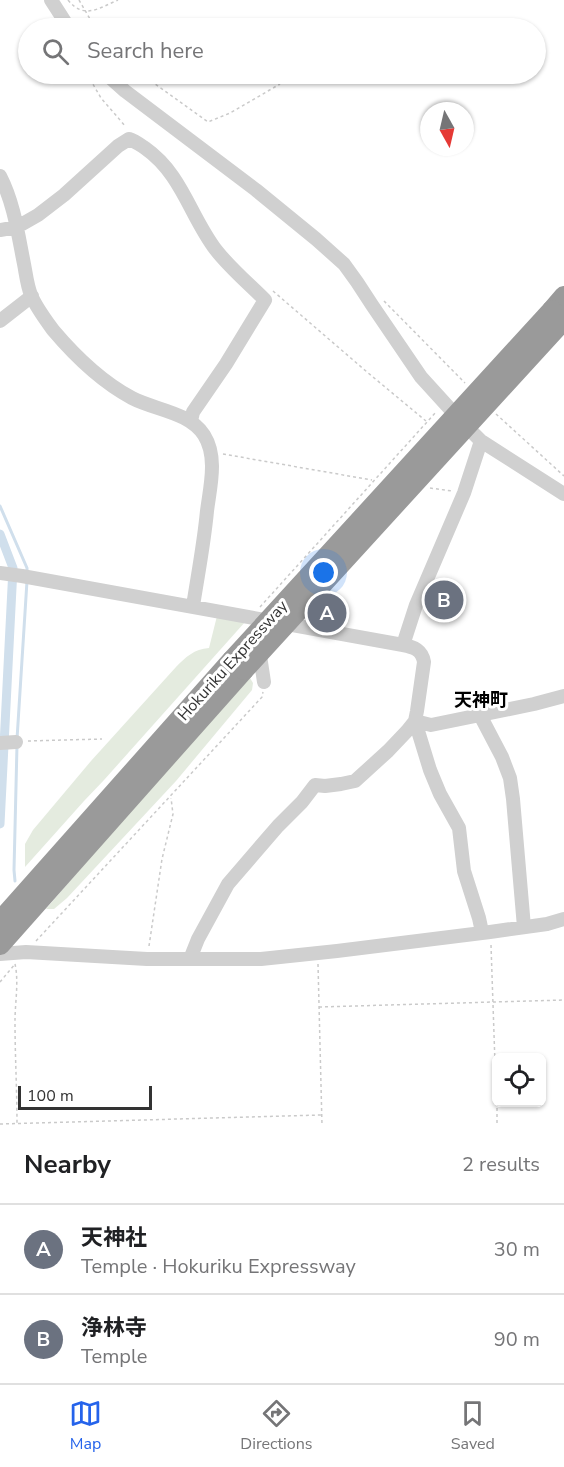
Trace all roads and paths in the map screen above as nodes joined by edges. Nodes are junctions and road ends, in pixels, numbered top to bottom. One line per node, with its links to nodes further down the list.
1 (51, 0): 6 (street)
2 (68, 0): 5 (path)
3 (79, 0): 5 (path)
4 (118, 0): 5 (path)
5 (86, 12): 7 (path)
6 (63, 18)
7 (90, 18)
8 (93, 84): 12 (path)
9 (117, 84): 23 (street)
10 (155, 84): 11 (path)
11 (280, 84)
12 (129, 139): 14 (street); 19 (street)
13 (0, 176): 14 (street)
14 (17, 227): 15 (street); 16 (street)
15 (0, 230)
16 (32, 296): 21 (street); 25 (street)
17 (564, 296): 38 (highway, Hokuriku Expressway, bridge)
18 (382, 299): 22 (path)
19 (265, 300): 25 (street); 26 (path)
20 (564, 320): 38 (highway, Hokuriku Expressway, bridge)
21 (0, 321)
22 (466, 384)
23 (444, 403): 26 (path); 27 (street)
24 (492, 409): 29 (path)
25 (191, 421): 28 (street)
26 (427, 422): 30 (path)
27 (481, 441): 32 (street); 33 (street)
28 (210, 452): 30 (path); 35 (street)
29 (564, 476)
30 (374, 480): 36 (path)
31 (430, 488): 32 (path)
32 (464, 493): 37 (street)
33 (564, 494)
34 (10, 574): 35 (street)
35 (193, 606): 36 (street)
36 (253, 617): 37 (street); 39 (street)
37 (403, 645): 42 (street)
38 (238, 665): 48 (highway, Hokuriku Expressway); 51 (highway, Hokuriku Expressway)
39 (264, 682): 46 (path)
40 (564, 696): 41 (street)
41 (480, 715): 42 (street); 49 (street)
42 (415, 721): 50 (street); 56 (street)
43 (102, 739): 44 (path)
44 (22, 742): 45 (street)
45 (0, 743)
46 (171, 797): 52 (path); 55 (path)
47 (564, 919): 49 (street)
48 (0, 921)
49 (524, 927): 50 (street)
50 (486, 932): 54 (street); 59 (path)
51 (0, 945)
52 (26, 952): 53 (street); 55 (street)
53 (0, 954)
54 (318, 954): 56 (street); 60 (path)
55 (147, 959): 56 (street)
56 (190, 959)
57 (0, 982): 65 (path)
58 (564, 1000): 59 (path)
59 (494, 1002): 60 (path); 61 (path)
60 (319, 1007): 63 (path)
61 (495, 1053)
62 (497, 1107): 67 (path)
63 (321, 1115): 65 (path); 66 (path)
64 (0, 1124): 65 (path)
65 (17, 1124)
66 (322, 1125)
67 (498, 1125)

